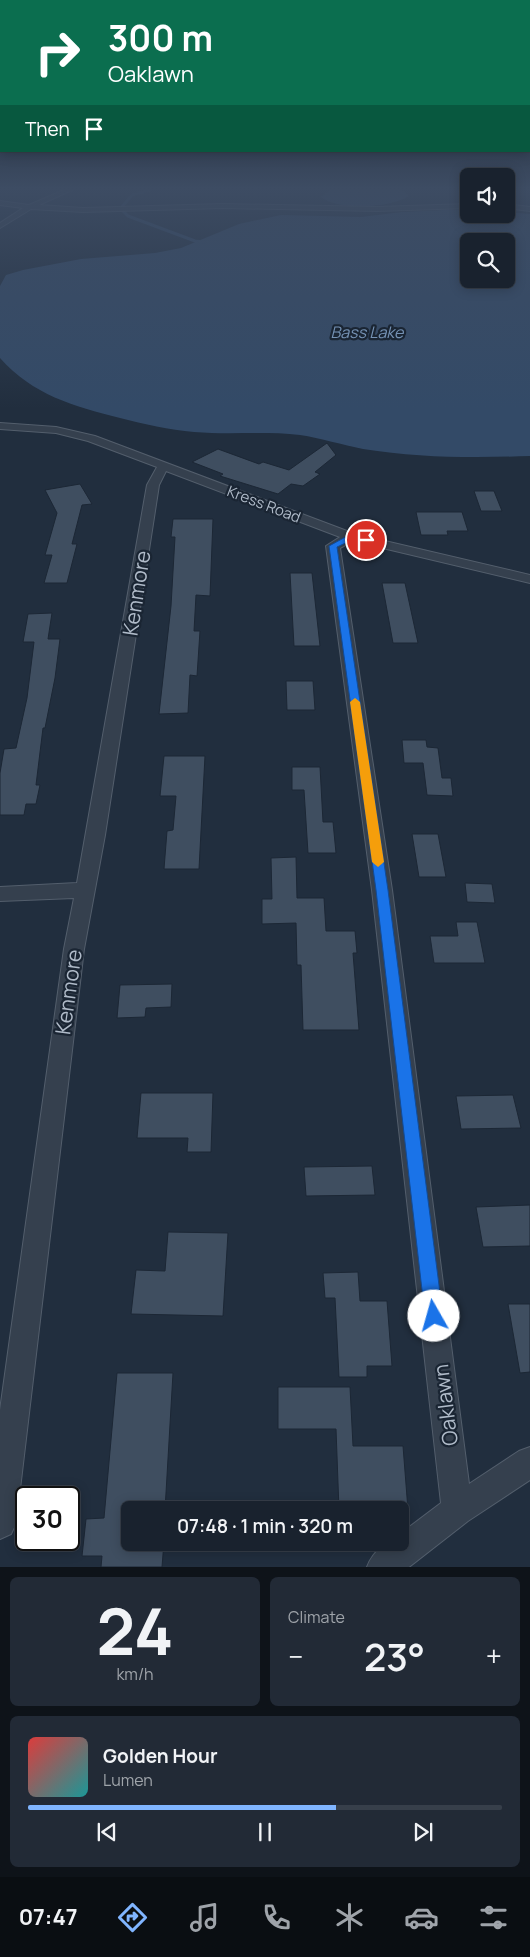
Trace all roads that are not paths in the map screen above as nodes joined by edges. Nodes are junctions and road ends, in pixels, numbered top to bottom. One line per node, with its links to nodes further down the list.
1 (0, 426): 2 (street, Kress Road)
2 (163, 466): 3 (street, Kress Road); 5 (street, Kenmore)
3 (351, 537): 4 (street, Kress Road); 8 (street, Oaklawn)
4 (530, 579)
5 (86, 890): 6 (street); 9 (street, Kenmore)
6 (0, 894)
7 (530, 1462): 8 (street)
8 (457, 1510): 10 (street)
9 (0, 1522)
10 (383, 1567)

